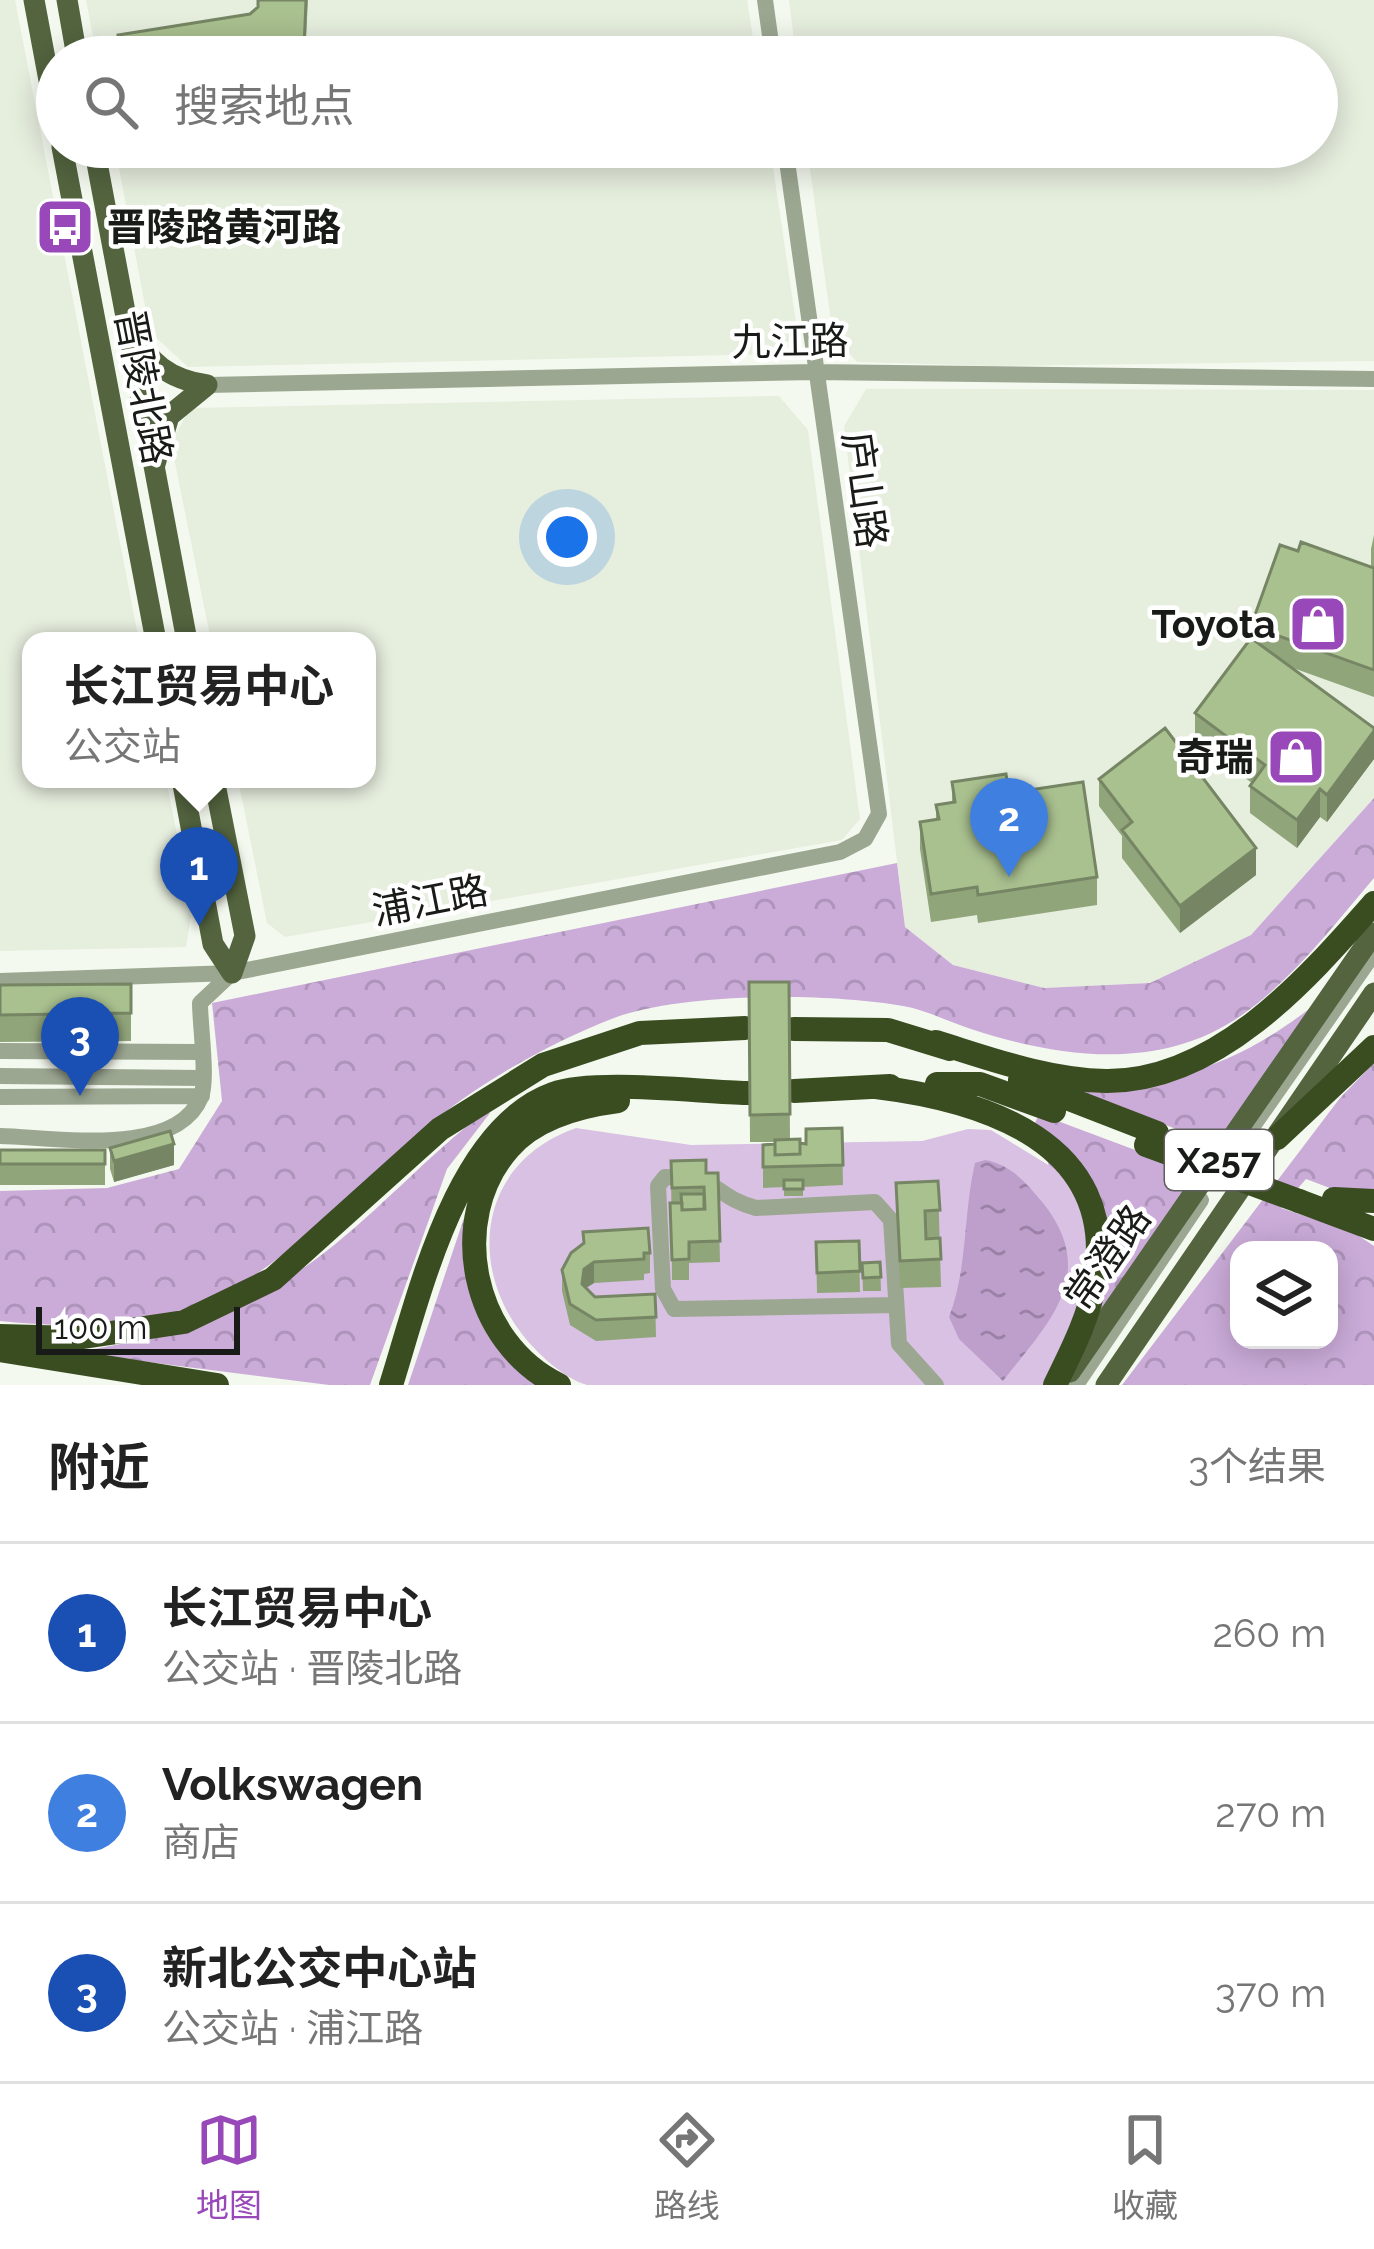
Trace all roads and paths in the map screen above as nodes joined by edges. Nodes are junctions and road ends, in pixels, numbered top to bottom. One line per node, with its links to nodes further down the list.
1 (34, 0): 4 (main road)
2 (67, 0): 5 (main road)
3 (765, 0): 6 (street)
4 (41, 36)
5 (73, 36)
6 (770, 36)
7 (66, 168): 15 (main road, 晋陵北路)
8 (98, 168): 10 (main road, 晋陵北路)
9 (787, 168): 11 (street, 庐山路)
10 (124, 318): 13 (main road); 14 (main road, 晋陵北路)
11 (814, 372): 12 (street, 九江路); 13 (street, 九江路); 19 (street, 庐山路)
12 (1374, 379)
13 (207, 385): 14 (main road)
14 (153, 471): 16 (main road, 晋陵北路)
15 (153, 632)
16 (185, 632)
17 (184, 788): 23 (main road)
18 (216, 788): 23 (main road)
19 (866, 839): 23 (street, 浦江路)
20 (1374, 904): 30 (highway)
21 (1374, 933): 56 (main road, 常澄路 / X257)
22 (1374, 953): 57 (street)
23 (232, 973): 25 (street, 浦江路); 33 (street)
24 (1374, 977): 58 (street)
25 (0, 981)
26 (1374, 993): 42 (main road, 常澄路 / X257)
27 (745, 1028): 29 (highway)
28 (794, 1029): 30 (highway)
29 (640, 1033): 49 (highway); 52 (highway)
30 (936, 1042): 43 (highway)
31 (1374, 1047): 42 (highway)
32 (0, 1051): 33 (street)
33 (201, 1052): 35 (street)
34 (0, 1076): 35 (street)
35 (201, 1087): 40 (street); 41 (street)
36 (876, 1087): 37 (highway); 43 (highway); 56 (highway)
37 (794, 1091)
38 (698, 1093): 39 (highway); 53 (highway); 54 (highway)
39 (747, 1093)
40 (0, 1097)
41 (0, 1136)
42 (1277, 1138): 59 (main road, 常澄路 / X257)
43 (1152, 1139): 44 (highway)
44 (1303, 1195): 45 (highway); 47 (highway)
45 (1334, 1198): 46 (highway); 47 (highway)
46 (1374, 1202)
47 (1370, 1225)
48 (896, 1305): 48 (street); 55 (street)
49 (0, 1336)
50 (0, 1350): 51 (highway)
51 (217, 1385)
52 (378, 1385)
53 (391, 1385)
54 (559, 1385)
55 (936, 1385)
56 (1058, 1385)
57 (1076, 1385)
58 (1095, 1385)
59 (1106, 1385)

